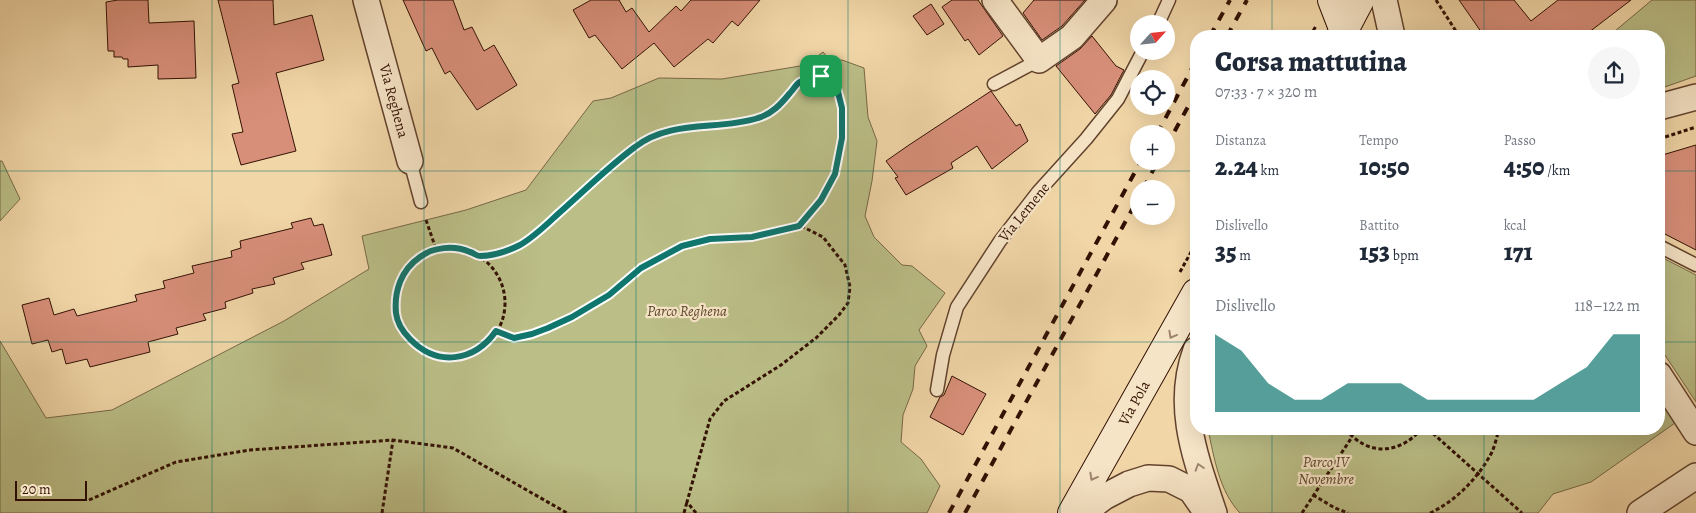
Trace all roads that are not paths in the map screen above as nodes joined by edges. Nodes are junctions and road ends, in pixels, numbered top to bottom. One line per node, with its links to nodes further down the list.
1 (366, 0): 15 (street, Via Reghena)
2 (995, 0): 12 (street)
3 (1104, 0): 12 (street)
4 (1169, 0): 8 (lane)
5 (1332, 0): 9 (main road)
6 (1360, 0): 10 (main road)
7 (1384, 0): 11 (street)
8 (1162, 15)
9 (1341, 30)
10 (1344, 30)
11 (1391, 30)
12 (1039, 60): 14 (lane)
13 (1138, 60): 22 (lane, Via Lemene)
14 (994, 84)
15 (410, 161): 16 (lane, Via Reghena)
16 (421, 202)
17 (1665, 249): 18 (lane)
18 (1696, 265)
19 (1190, 304): 27 (main road, Via Pola, one-way to 27)
20 (1190, 382): 23 (street, one-way to 20)
21 (1665, 384): 24 (street)
22 (937, 390)
23 (1190, 431)
24 (1696, 432)
25 (1191, 435): 30 (street, one-way to 25)
26 (1696, 476): 31 (street)
27 (1072, 513)
28 (1082, 513): 29 (street)
29 (1207, 513)
30 (1214, 513)
31 (1640, 513)

